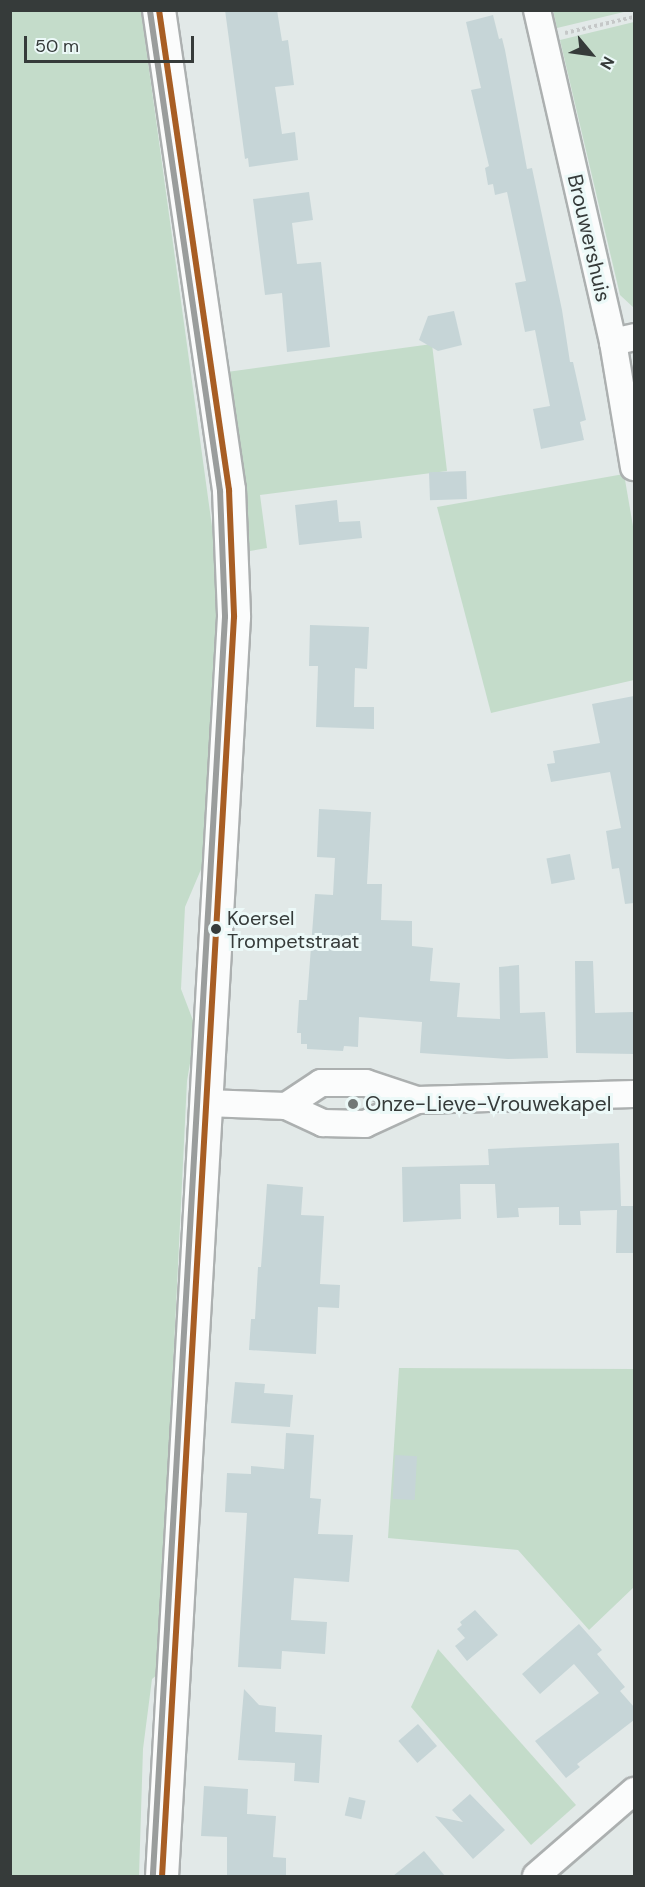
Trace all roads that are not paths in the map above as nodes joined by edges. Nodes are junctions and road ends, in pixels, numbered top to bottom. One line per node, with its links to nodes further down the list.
1 (159, 10): 7 (street)
2 (537, 10): 3 (street, Brouwershuis)
3 (624, 339): 4 (street, Brouwershuis)
4 (634, 467)
5 (634, 1094): 6 (street)
6 (417, 1100): 8 (street); 8 (street)
7 (206, 1103): 8 (street); 10 (street)
8 (286, 1106)
9 (634, 1791): 11 (street)
10 (162, 1876)
11 (536, 1876)

